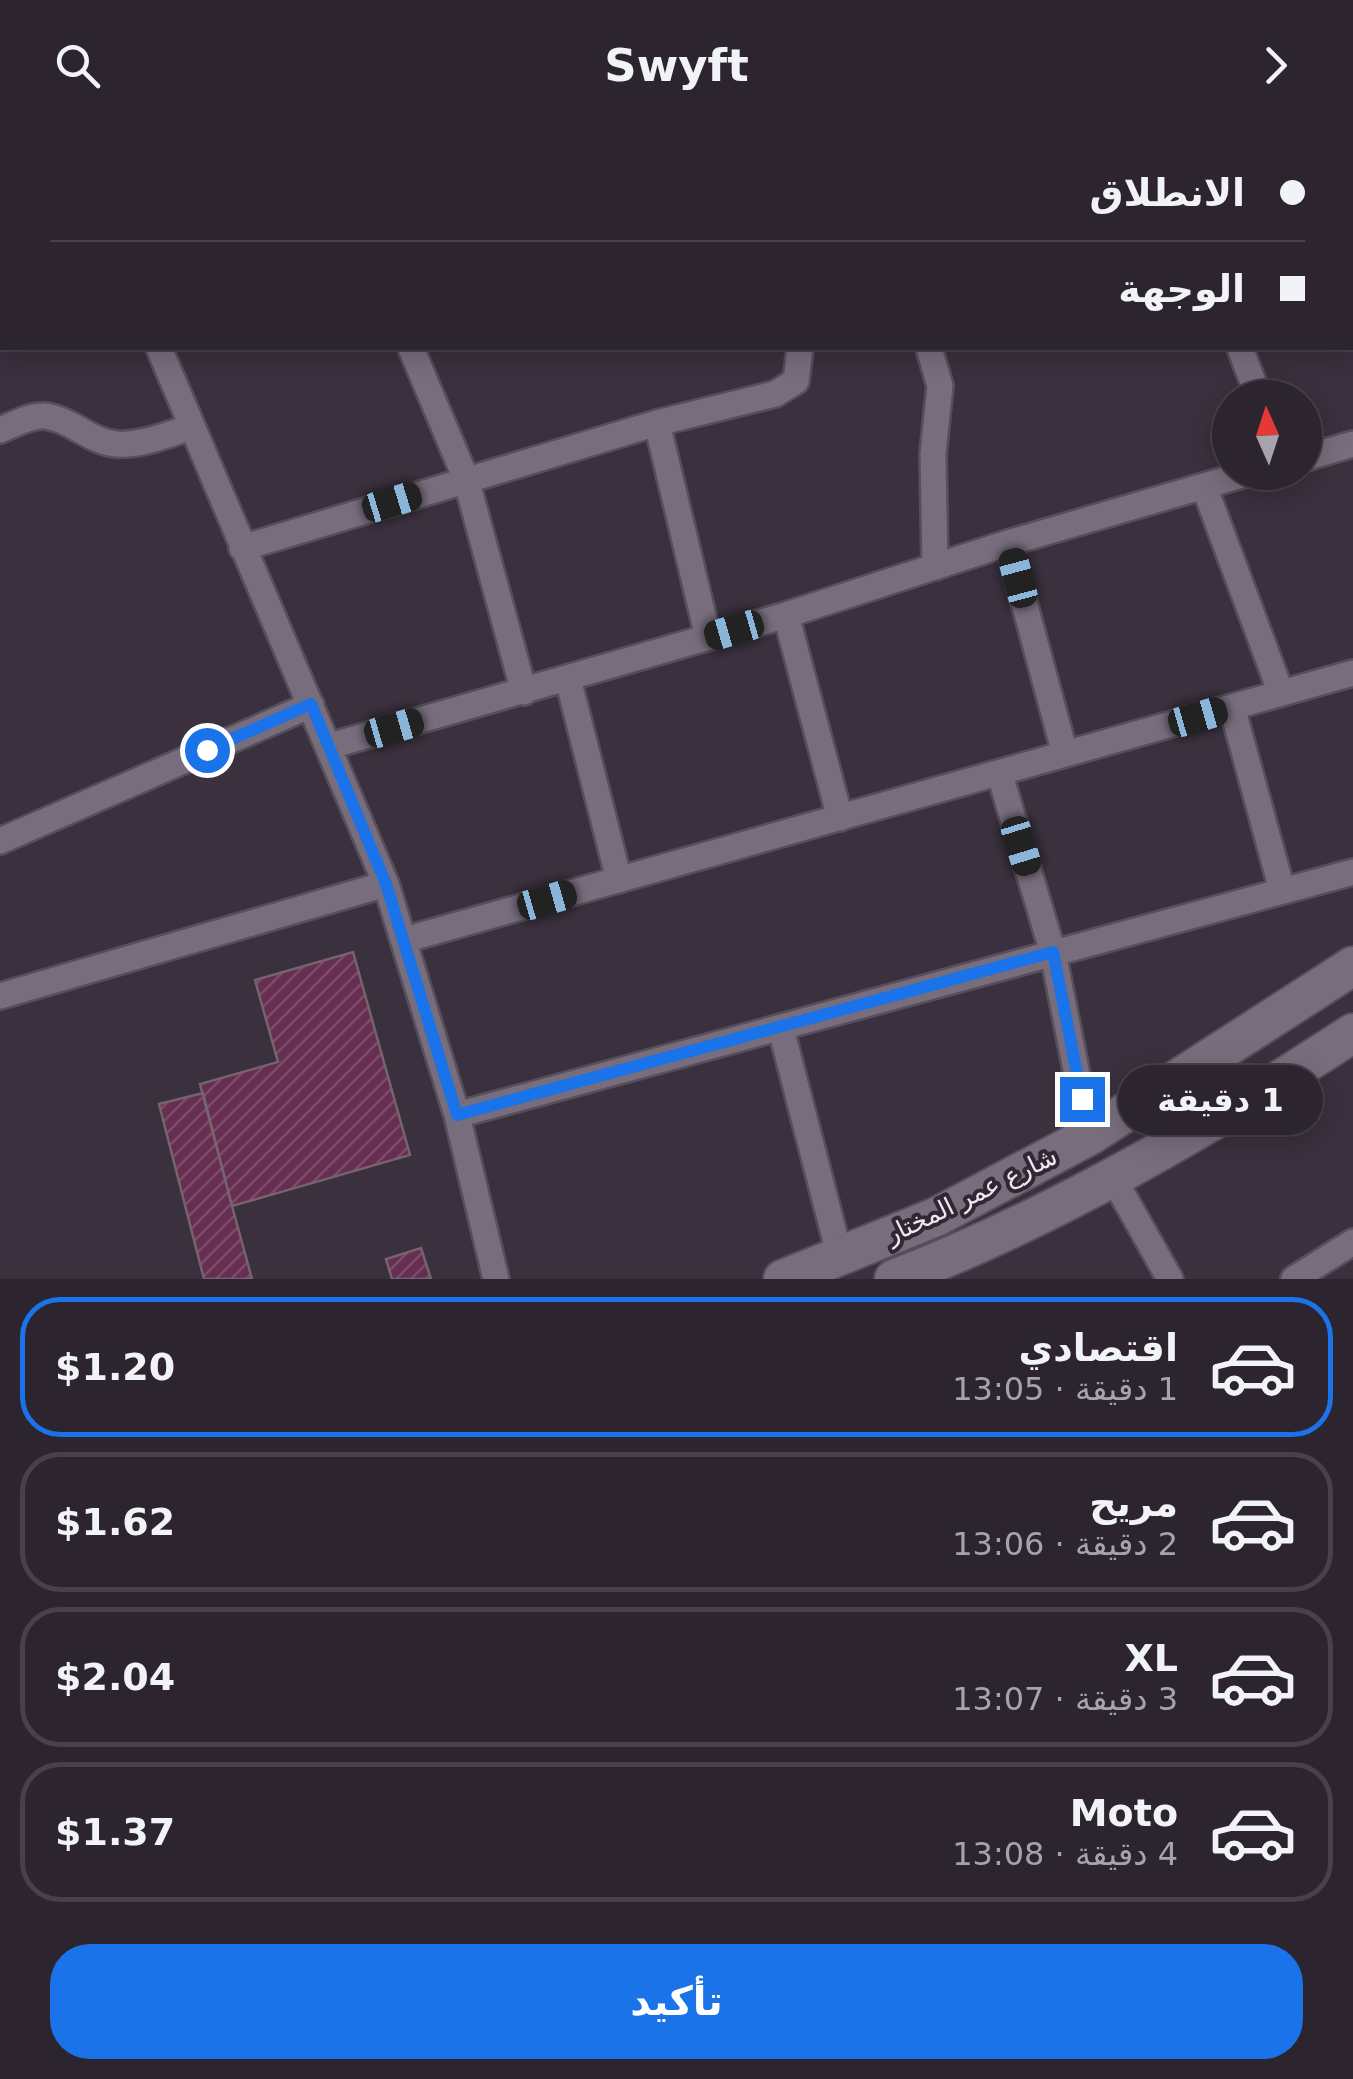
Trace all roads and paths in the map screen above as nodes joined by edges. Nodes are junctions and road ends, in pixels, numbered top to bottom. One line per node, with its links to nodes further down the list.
1 (160, 350): 8 (street)
2 (412, 350): 12 (street)
3 (800, 350): 7 (street)
4 (930, 350): 17 (street)
5 (1241, 350): 6 (street)
6 (1252, 380)
7 (657, 423): 12 (street); 19 (street)
8 (192, 427): 9 (street); 16 (street)
9 (0, 430)
10 (1353, 444): 11 (street)
11 (1322, 453)
12 (466, 479): 16 (street); 22 (street)
13 (1212, 484): 14 (street)
14 (1204, 486): 15 (street); 23 (street)
15 (1008, 544): 17 (street); 27 (street)
16 (242, 548): 24 (street)
17 (936, 567): 18 (street)
18 (786, 616): 19 (street); 29 (street)
19 (708, 637): 21 (street)
20 (1353, 673): 23 (street)
21 (568, 679): 22 (street); 32 (street)
22 (524, 692): 26 (street)
23 (1281, 693): 25 (street)
24 (311, 704): 26 (street); 30 (street)
25 (1232, 707): 27 (street); 34 (street)
26 (330, 746): 33 (street)
27 (1065, 754): 28 (street)
28 (1000, 775): 29 (street); 36 (street)
29 (840, 818): 32 (street)
30 (0, 841)
31 (1353, 872): 34 (street)
32 (619, 880): 35 (street)
33 (386, 884): 35 (street); 39 (street)
34 (1282, 890): 36 (street)
35 (404, 940): 42 (street)
36 (1053, 952): 40 (street); 43 (street)
37 (1353, 966): 38 (street, شارع عمر المختار)
38 (1320, 989): 41 (street); 43 (street, شارع عمر المختار)
39 (0, 996)
40 (781, 1029): 42 (street); 46 (street)
41 (1352, 1034): 44 (street, شارع عمر المختار)
42 (457, 1115): 47 (street)
43 (1089, 1136): 46 (street, شارع عمر المختار)
44 (1112, 1176): 49 (street, شارع عمر المختار); 50 (street)
45 (1353, 1242): 51 (street)
46 (840, 1258): 48 (street, شارع عمر المختار)
47 (496, 1279)
48 (784, 1279)
49 (894, 1279)
50 (1170, 1279)
51 (1294, 1279)

